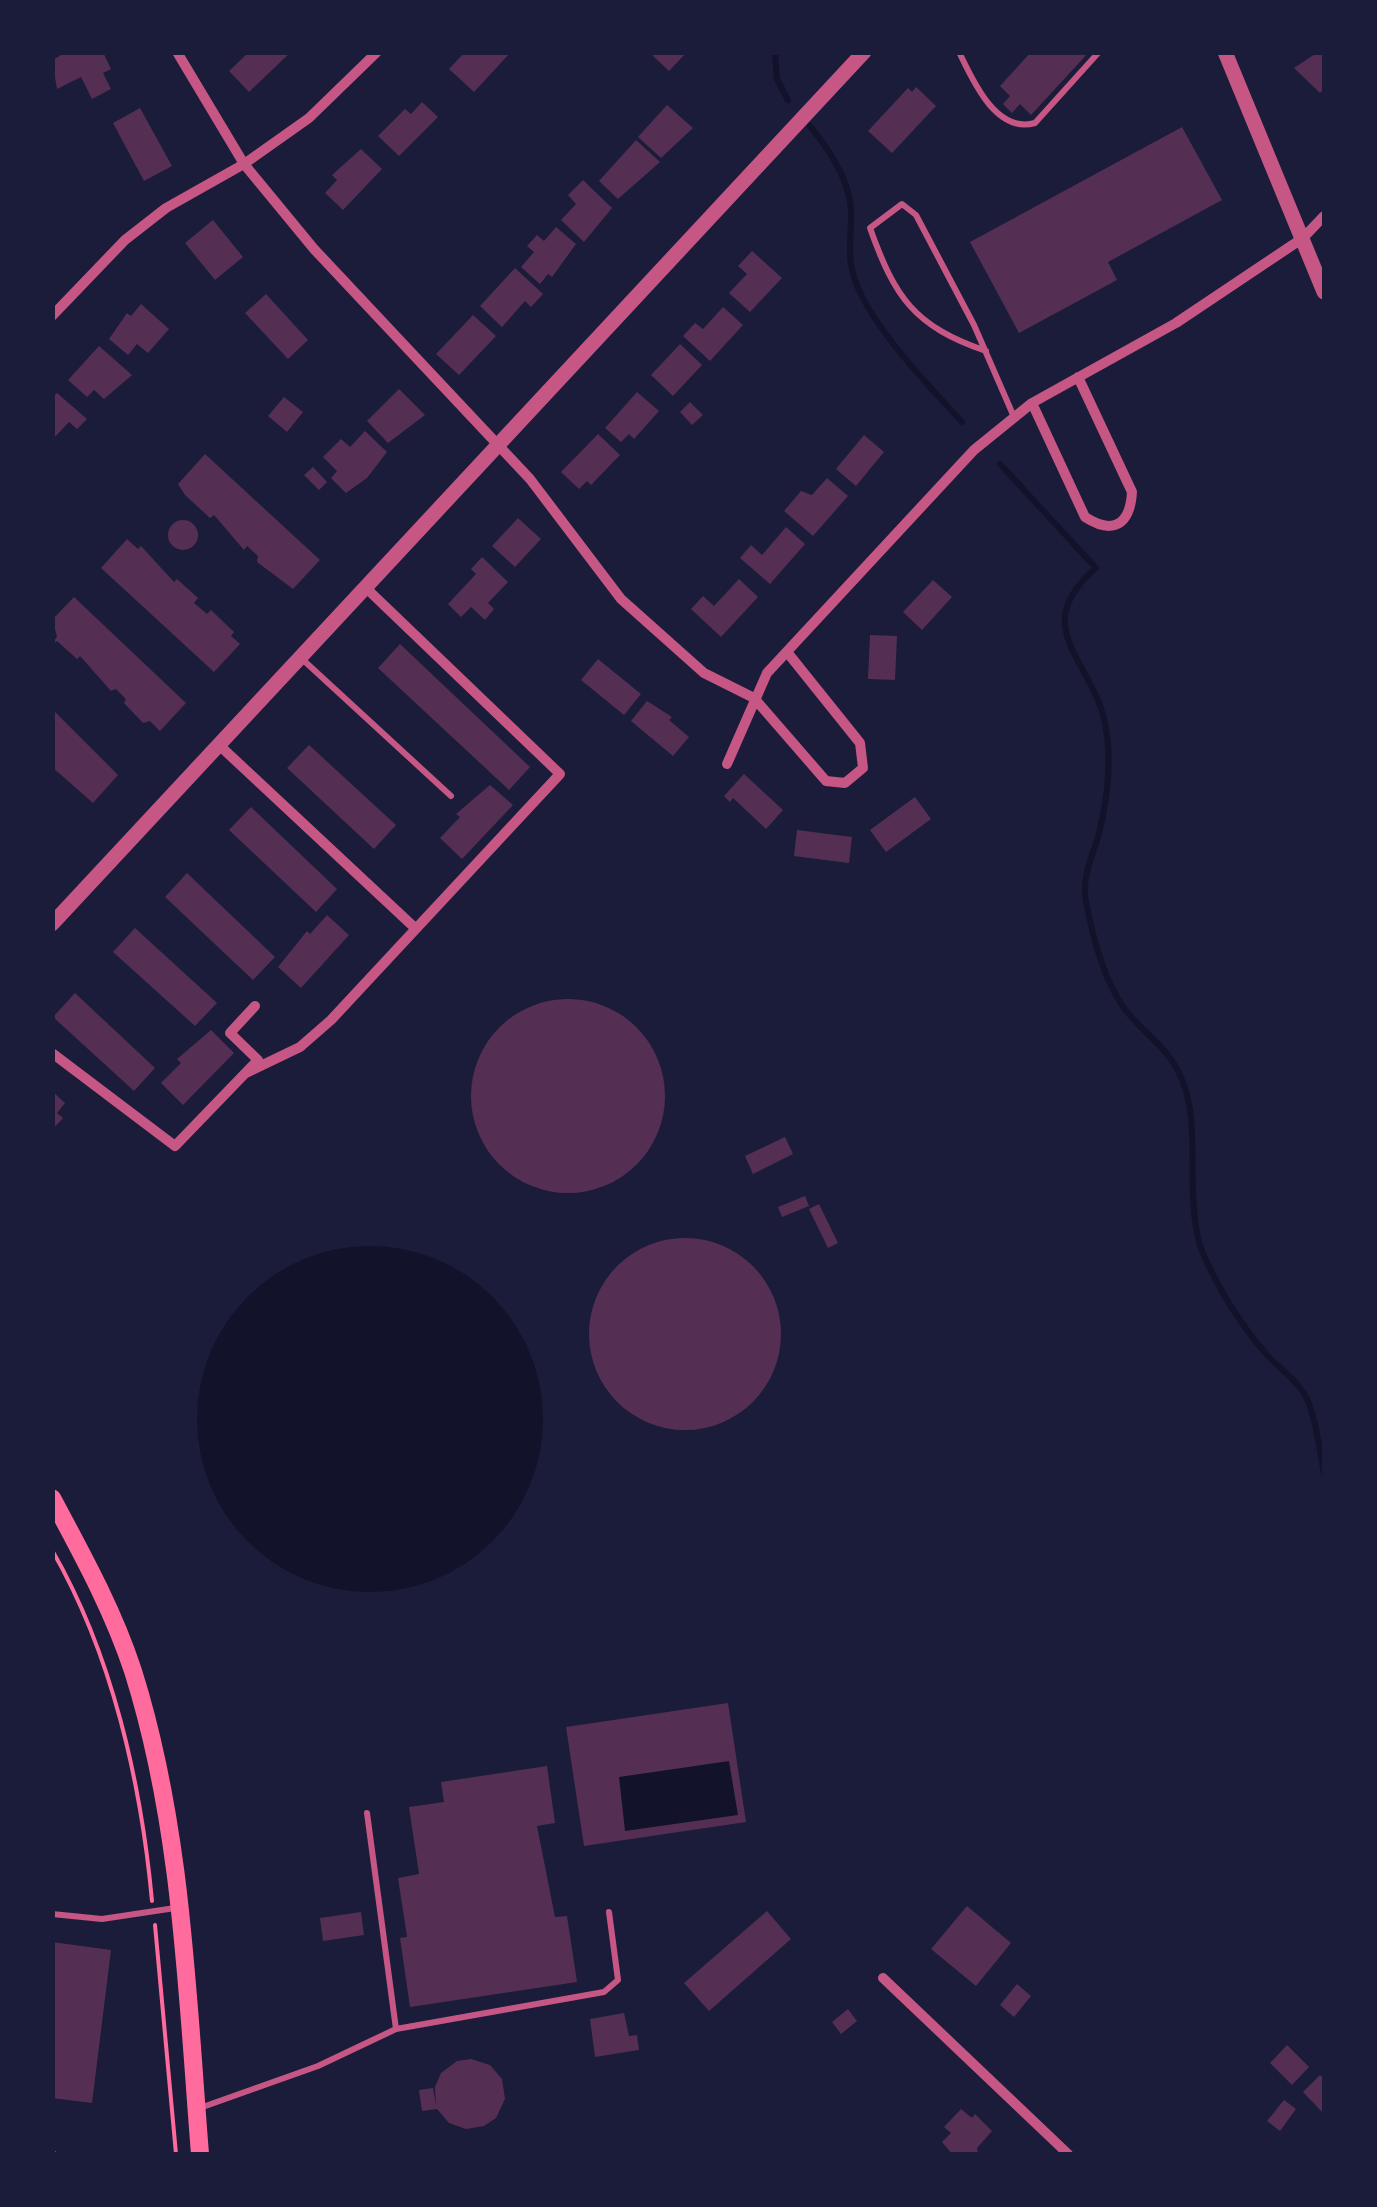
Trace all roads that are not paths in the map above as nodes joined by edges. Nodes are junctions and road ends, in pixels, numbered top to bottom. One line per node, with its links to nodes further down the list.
1 (176, 52): 7 (street)
2 (377, 52): 7 (street)
3 (864, 52): 16 (street)
4 (958, 52): 5 (lane)
5 (1099, 52)
6 (1225, 52): 9 (street)
7 (244, 164): 11 (street); 16 (street)
8 (1324, 216): 9 (street)
9 (1303, 238): 10 (street); 13 (street)
10 (1324, 292)
11 (52, 316)
12 (986, 352): 12 (lane); 15 (lane)
13 (1078, 377): 14 (street); 14 (street)
14 (1032, 403): 15 (street)
15 (1014, 417): 18 (street)
16 (499, 444): 17 (street); 20 (street)
17 (366, 587): 19 (street); 25 (street)
18 (787, 652): 20 (street); 20 (street)
19 (300, 657): 21 (street); 23 (lane)
20 (754, 698): 22 (street)
21 (219, 745): 24 (street); 25 (street)
22 (727, 764)
23 (451, 796)
24 (52, 924)
25 (414, 928): 28 (street)
26 (255, 1006): 28 (street)
27 (52, 1053): 28 (street)
28 (246, 1073)
29 (52, 1498): 31 (main road)
30 (367, 1813): 35 (lane)
31 (178, 1908): 33 (lane); 36 (main road)
32 (609, 1912): 35 (lane)
33 (52, 1914)
34 (884, 1978): 37 (street)
35 (396, 2028): 36 (lane)
36 (196, 2109): 38 (main road)
37 (1060, 2152)
38 (200, 2154)

